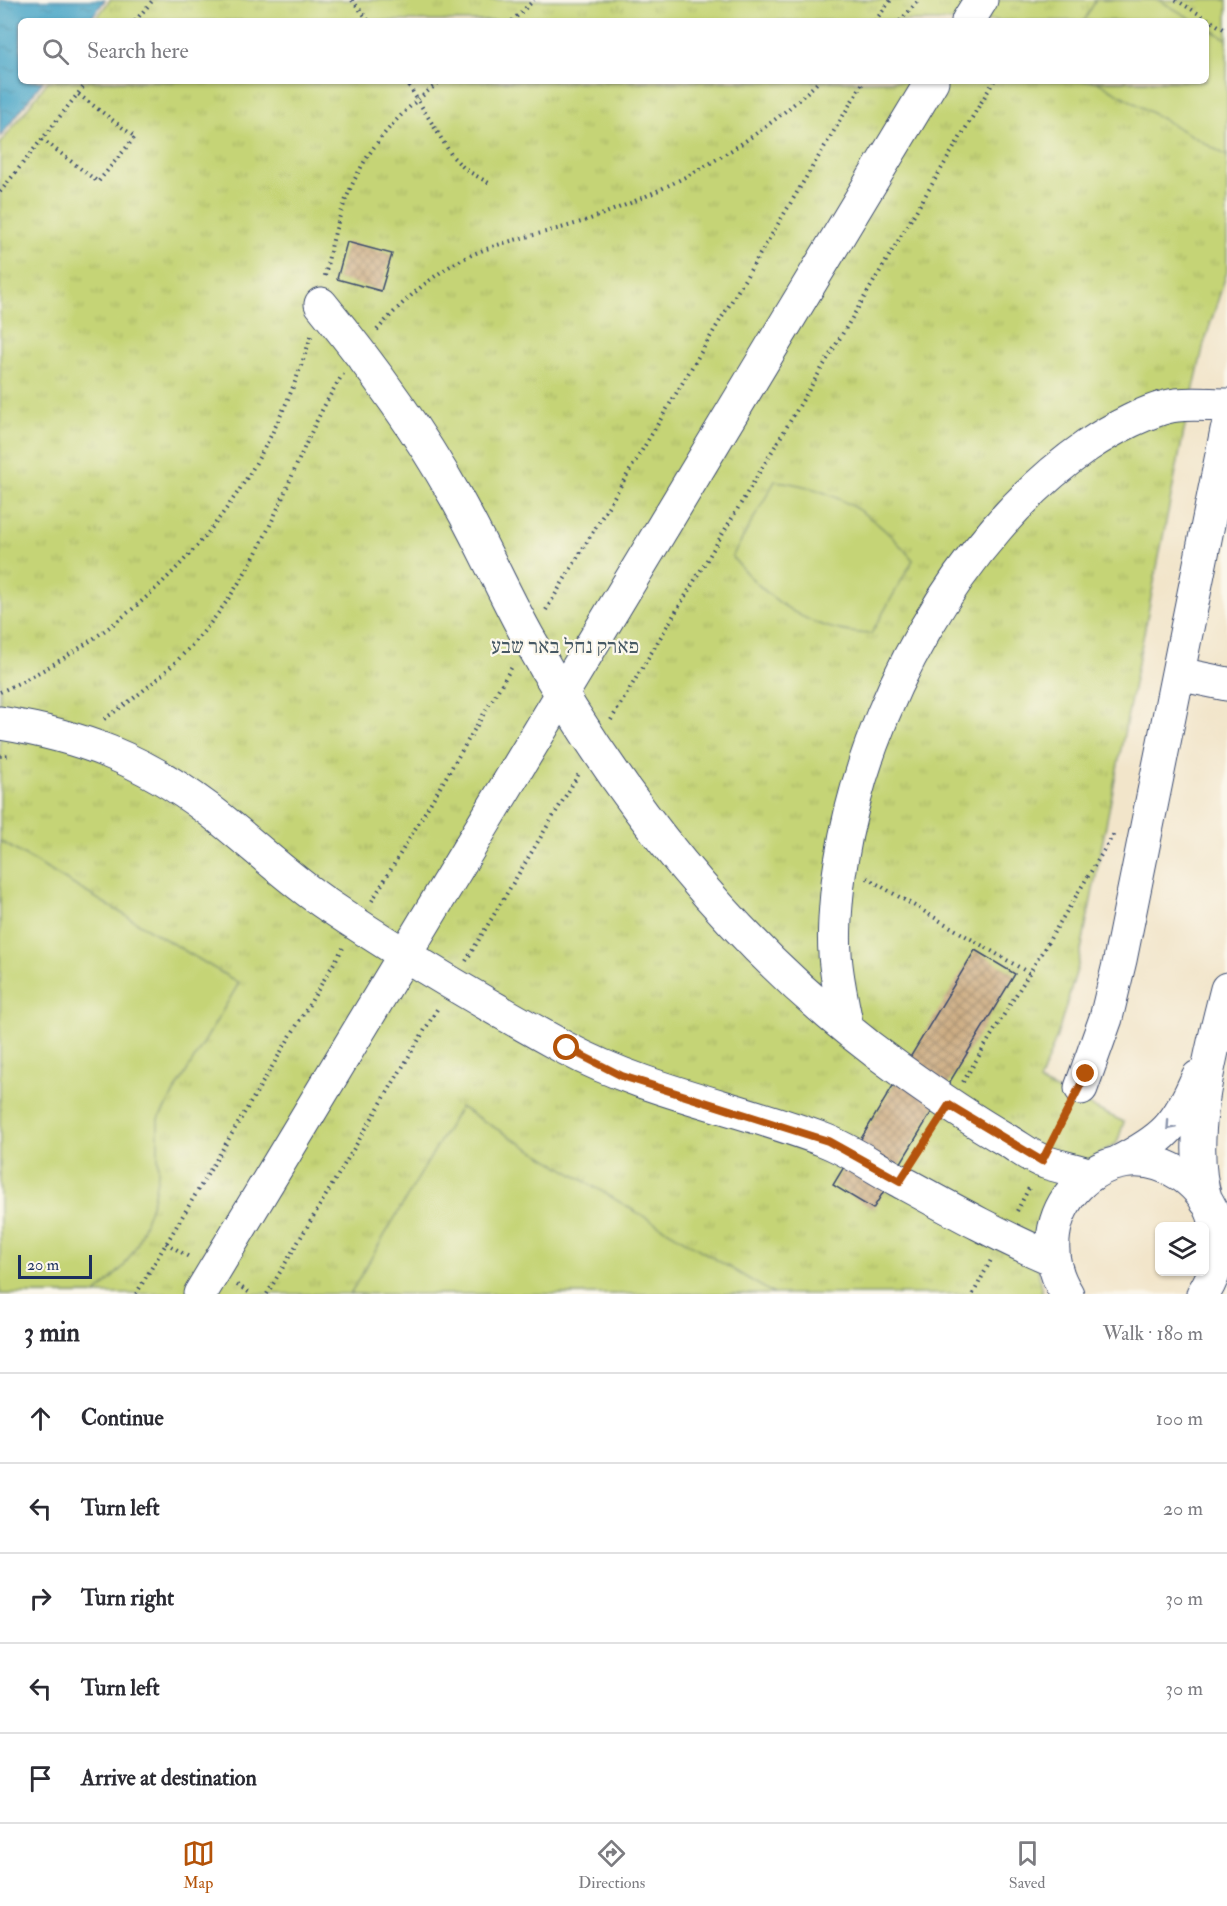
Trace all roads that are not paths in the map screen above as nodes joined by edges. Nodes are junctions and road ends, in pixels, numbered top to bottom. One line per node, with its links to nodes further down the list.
1 (981, 0): 2 (street)
2 (970, 18)
3 (930, 84): 9 (street)
4 (321, 304): 9 (street)
5 (1227, 405): 13 (street)
6 (1227, 430): 7 (street)
7 (1178, 674): 8 (street); 15 (street)
8 (1227, 684)
9 (562, 694): 11 (street); 13 (street)
10 (0, 723): 11 (street)
11 (404, 955): 19 (street); 20 (street)
12 (1227, 989): 14 (street)
13 (848, 1029): 16 (street)
14 (1215, 1037): 16 (street, one-way to 16); 17 (street)
15 (1081, 1088)
16 (1102, 1169): 17 (street); 19 (street)
17 (1206, 1201): 18 (street)
18 (1222, 1239): 21 (street)
19 (1060, 1282)
20 (200, 1294)
21 (1203, 1294)

